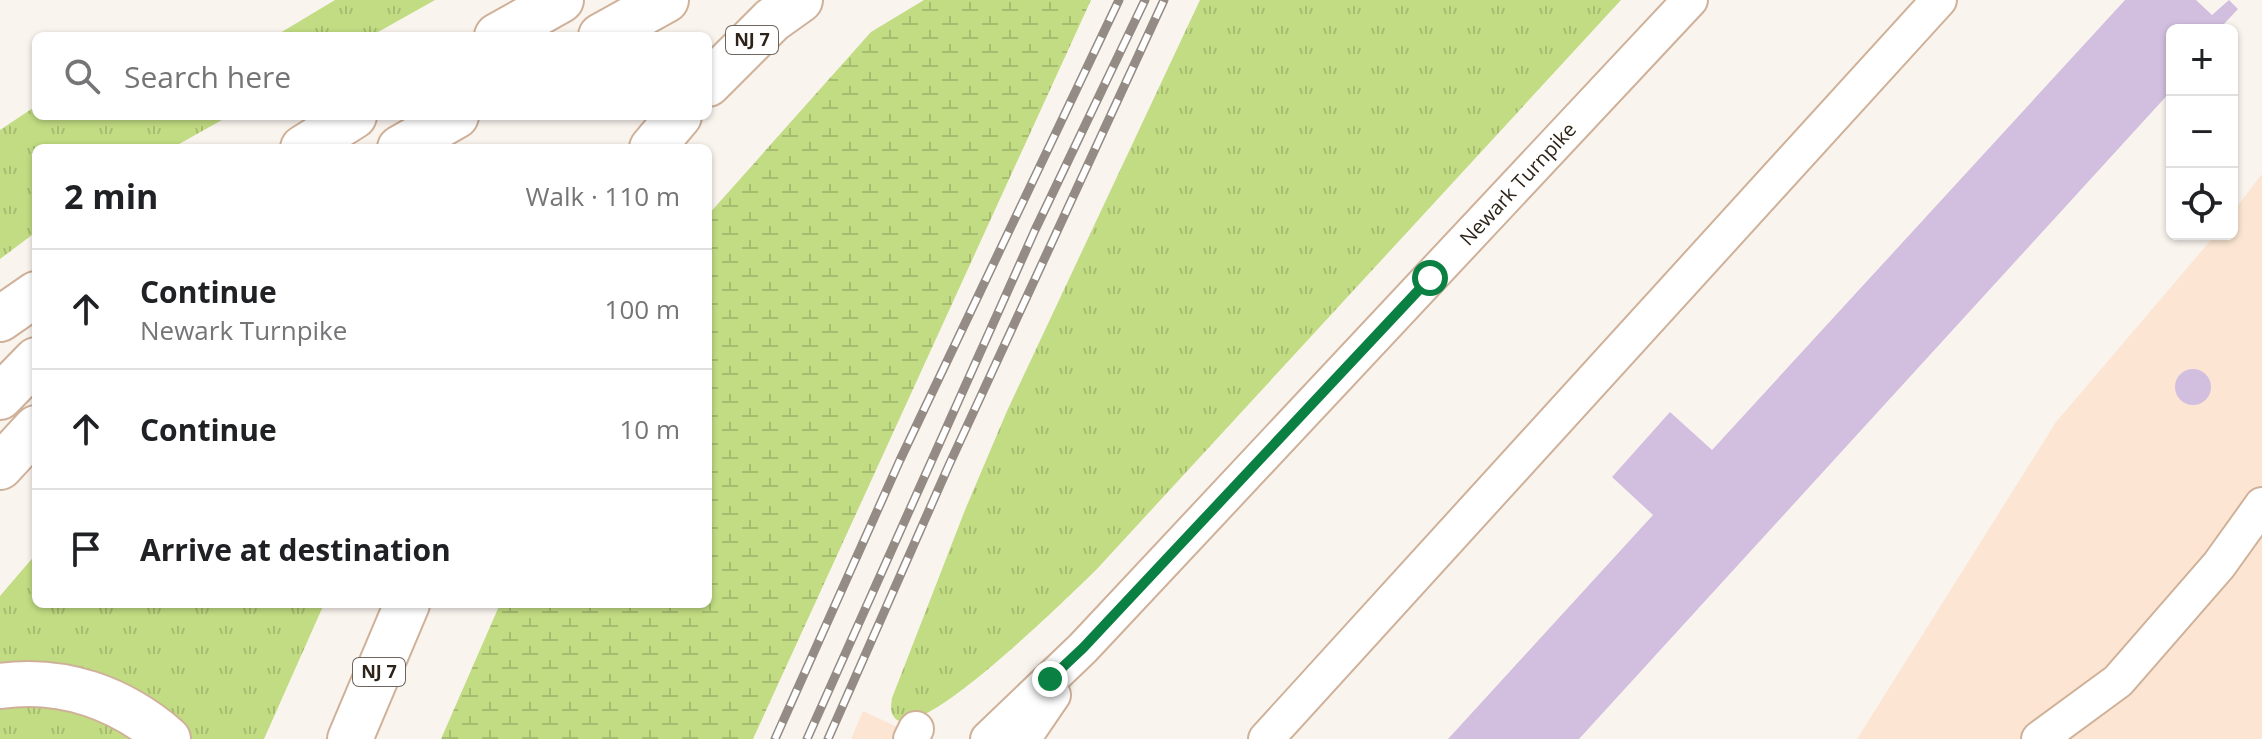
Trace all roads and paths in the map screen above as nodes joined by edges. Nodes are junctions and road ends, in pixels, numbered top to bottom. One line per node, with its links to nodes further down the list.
1 (561, 0): 6 (highway)
2 (666, 0): 7 (highway)
3 (800, 0): 8 (highway, NJ 7)
4 (1690, 0): 21 (street, Newark Turnpike)
5 (1939, 0): 27 (street)
6 (504, 32)
7 (608, 32)
8 (712, 80)
9 (449, 120): 11 (highway)
10 (676, 120): 12 (highway)
11 (407, 144)
12 (655, 144)
13 (32, 297): 14 (highway)
14 (0, 319)
15 (32, 364): 16 (highway)
16 (0, 397)
17 (32, 432): 18 (highway)
18 (0, 467)
19 (2262, 505): 28 (street)
20 (405, 608): 24 (highway, NJ 7)
21 (1083, 648): 25 (street); 26 (street)
22 (0, 686): 23 (highway)
23 (168, 739)
24 (350, 739)
25 (988, 739)
26 (1023, 739)
27 (1266, 739)
28 (2039, 739)

